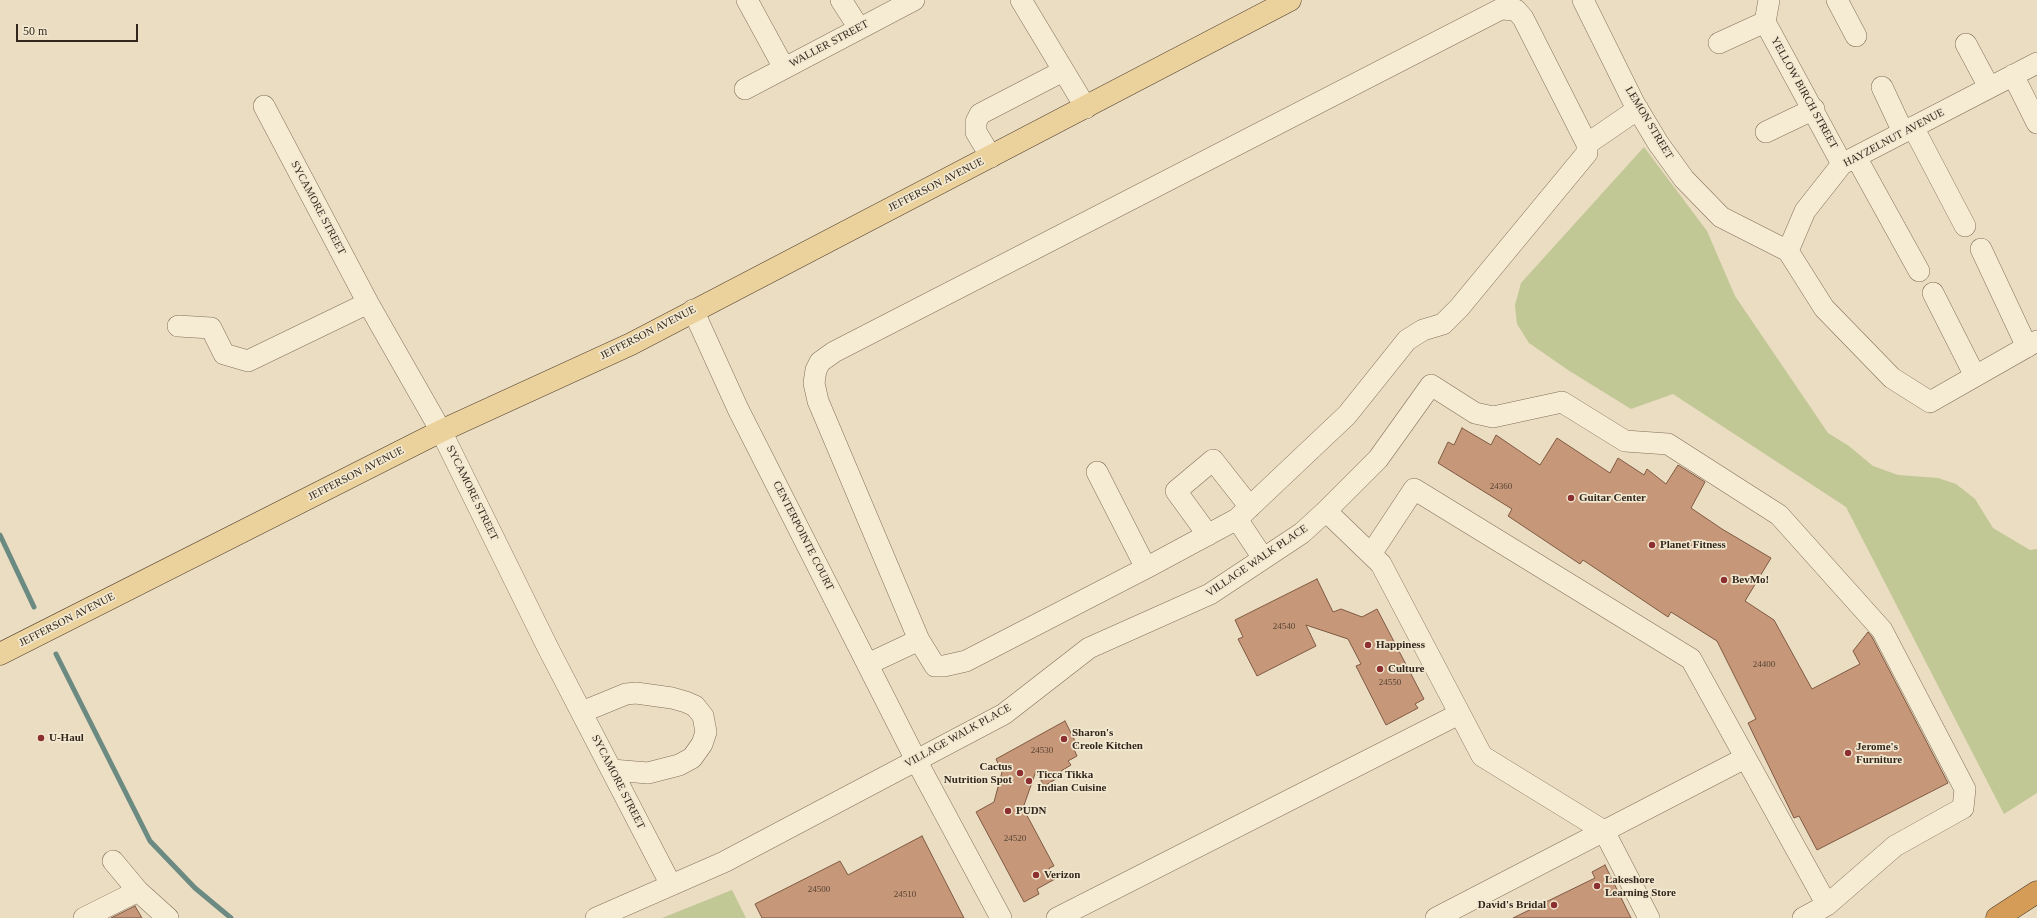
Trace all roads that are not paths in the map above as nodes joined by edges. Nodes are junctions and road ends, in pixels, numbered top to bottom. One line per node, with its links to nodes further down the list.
1 (747, 0): 15 (street)
2 (841, 0): 10 (street)
3 (914, 0): 10 (street, WALLER STREET)
4 (1021, 0): 16 (street)
5 (1290, 0): 22 (main road, JEFFERSON AVENUE)
6 (1583, 0): 23 (street, LEMON STREET)
7 (1769, 0): 9 (street)
8 (1837, 0): 11 (street)
9 (1765, 22): 12 (street); 24 (street, YELLOW BIRCH STREET)
10 (859, 28): 15 (street, WALLER STREET)
11 (1856, 36)
12 (1719, 44)
13 (1966, 44): 19 (street)
14 (2037, 63): 17 (street, HAYZELNUT AVENUE)
15 (784, 68): 20 (street, WALLER STREET)
16 (1063, 71): 22 (street); 29 (street)
17 (2012, 75): 19 (street, HAYZELNUT AVENUE); 25 (street)
18 (1882, 87): 26 (street)
19 (1989, 87): 26 (street, HAYZELNUT AVENUE)
20 (745, 89)
21 (264, 106): 36 (street, SYCAMORE STREET)
22 (1086, 108): 29 (main road, JEFFERSON AVENUE)
23 (1638, 109): 28 (street); 33 (street, LEMON STREET)
24 (1814, 109): 27 (street); 30 (street, YELLOW BIRCH STREET)
25 (2037, 123)
26 (1908, 130): 30 (street, HAYZELNUT AVENUE); 31 (street)
27 (1766, 132)
28 (1587, 144): 44 (street); 49 (street)
29 (991, 157): 37 (main road, JEFFERSON AVENUE)
30 (1849, 160): 33 (street, HAYZELNUT AVENUE); 34 (street, YELLOW BIRCH STREET)
31 (1966, 226)
32 (1981, 249): 39 (street)
33 (1788, 251): 40 (street)
34 (1919, 271)
35 (1933, 293): 40 (street)
36 (368, 303): 38 (street); 41 (street, SYCAMORE STREET)
37 (693, 310): 41 (main road, JEFFERSON AVENUE); 51 (street, CENTERPOINTE COURT)
38 (178, 326)
39 (2032, 344): 40 (street)
40 (1975, 376)
41 (441, 431): 50 (main road, JEFFERSON AVENUE); 52 (street, SYCAMORE STREET)
42 (1097, 472): 48 (street)
43 (1326, 511): 46 (street); 47 (street, VILLAGE WALK PLACE); 62 (street, VILLAGE WALK PLACE)
44 (1243, 513): 45 (street); 45 (street); 47 (street)
45 (1208, 535): 48 (street)
46 (1371, 554): 53 (street); 54 (street)
47 (1263, 558): 55 (street, VILLAGE WALK PLACE)
48 (1146, 568): 49 (street)
49 (919, 640): 51 (street)
50 (0, 654)
51 (868, 664): 55 (street, CENTERPOINTE COURT)
52 (582, 712): 56 (street, SYCAMORE STREET); 56 (street)
53 (1459, 714): 57 (street); 67 (street)
54 (1746, 758): 57 (street); 62 (street)
55 (916, 760): 59 (street, VILLAGE WALK PLACE); 66 (street, CENTERPOINTE COURT)
56 (612, 770): 59 (street, SYCAMORE STREET)
57 (1604, 831): 68 (street); 69 (street)
58 (113, 861): 60 (street)
59 (671, 885): 65 (street, VILLAGE WALK PLACE)
60 (138, 891): 63 (street); 64 (street)
61 (2037, 892): 71 (highway)
62 (1827, 905): 70 (street)
63 (84, 918)
64 (168, 918)
65 (596, 918)
66 (1001, 918)
67 (1057, 918)
68 (1436, 918)
69 (1649, 918)
70 (1803, 918)
71 (1997, 918)

